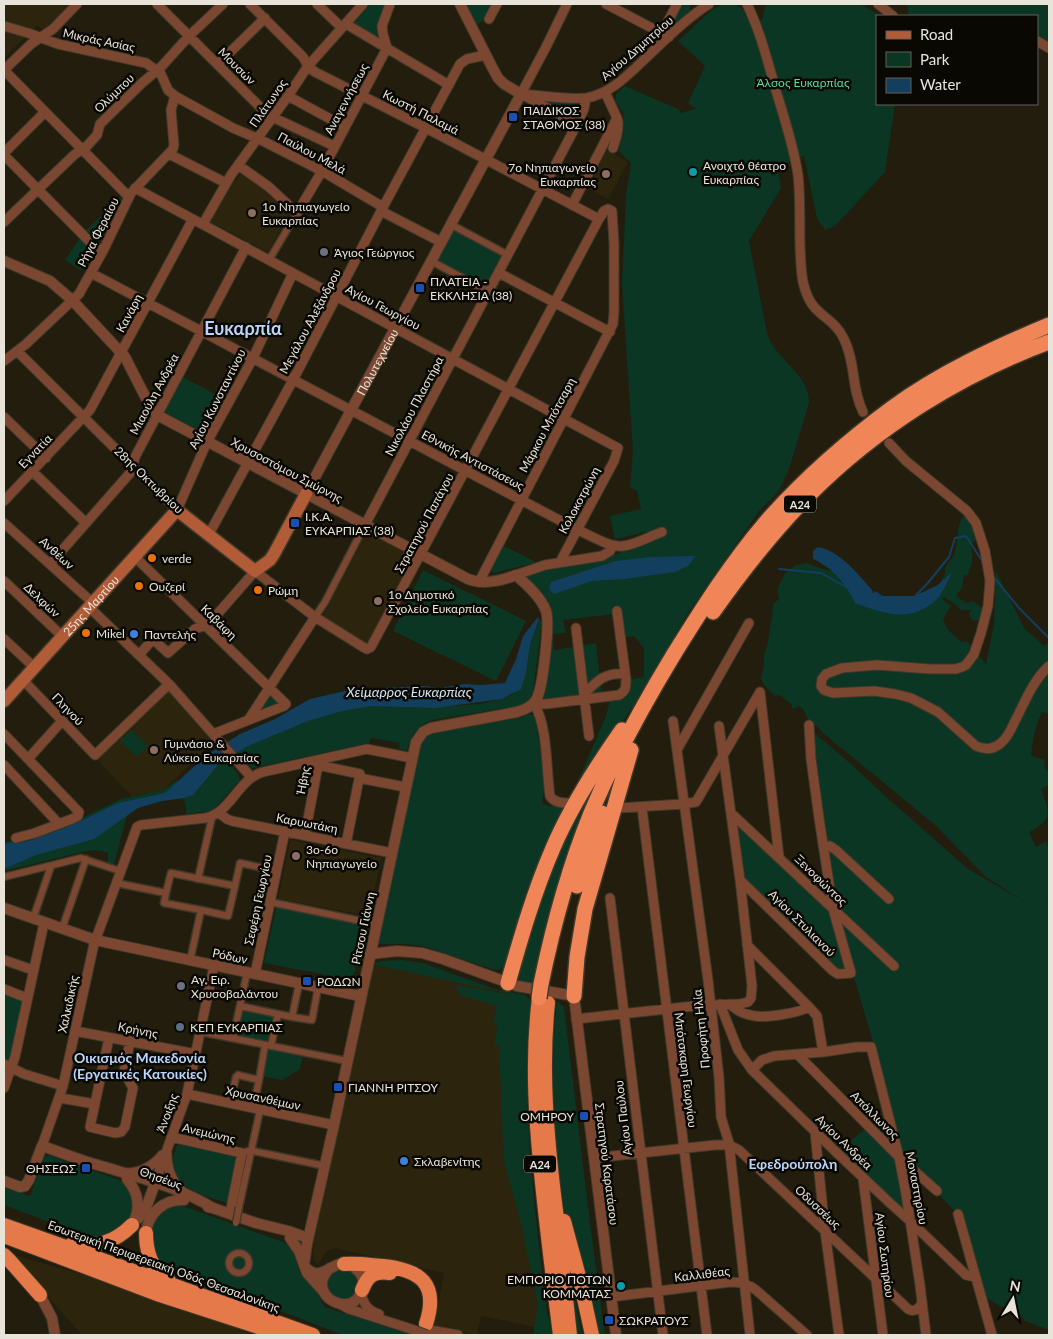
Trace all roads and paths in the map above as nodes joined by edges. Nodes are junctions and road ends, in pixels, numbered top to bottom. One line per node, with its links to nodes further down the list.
1 (77, 4): 24 (street)
2 (157, 4): 23 (street, Μουσών)
3 (223, 4): 23 (street, Ολύμπου)
4 (250, 4): 18 (street, Κωστή Παλαμά)
5 (317, 4): 21 (street)
6 (363, 4): 21 (street, Πλάτωνος)
7 (390, 4): 26 (street)
8 (460, 4): 28 (street, Αγίου Δημητρίου)
9 (497, 4): 19 (street)
10 (568, 4): 35 (street, Πολυτεχνείου)
11 (606, 4): 22 (street)
12 (677, 4): 22 (street, Αγίου Δημητρίου)
13 (709, 4): 16 (street, Αγίου Δημητρίου)
14 (748, 4): 96 (street)
15 (878, 4): 17 (street)
16 (699, 7): 22 (street, Αγίου Δημητρίου)
17 (891, 15)
18 (265, 18): 29 (street); 30 (street, Κωστή Παλαμά)
19 (489, 19)
20 (4, 26): 24 (street, Μικράς Ασίας)
21 (344, 26): 26 (street); 30 (street, Πλάτωνος)
22 (665, 35): 34 (street, Αγίου Δημητρίου)
23 (190, 36): 29 (street, Μουσών); 32 (street, Ολύμπου)
24 (41, 38): 31 (street); 32 (street, Μικράς Ασίας)
25 (1038, 42): 27 (street)
26 (387, 48): 33 (street); 36 (street, Αναγεννήσεως)
27 (1049, 48)
28 (486, 55): 33 (street, Μεγάλου Αλεξάνδρου); 35 (street, Αγίου Δημητρίου)
29 (218, 64): 41 (street, Μουσών)
30 (308, 66): 36 (street, Κωστή Παλαμά); 38 (street, Πλάτωνος)
31 (4, 70): 40 (street)
32 (157, 71): 37 (street); 49 (street, Ολύμπου)
33 (448, 85): 45 (street, Μεγάλου Αλεξάνδρου)
34 (605, 92): 39 (street, Αγίου Δημητρίου); 42 (street, Αγίου Δημητρίου)
35 (521, 94): 39 (street, Αγίου Δημητρίου); 43 (street, Αγίου Δημητρίου); 52 (street, Πολυτεχνείου)
36 (362, 95): 44 (street, Αναγεννήσεως); 45 (street, Κωστή Παλαμά)
37 (175, 96): 46 (street, Παύλου Μελά); 51 (street)
38 (288, 96): 41 (street, Πλάτωνος); 44 (street)
39 (586, 98): 43 (street, Νικολάου Πλαστήρα)
40 (45, 112): 49 (street); 50 (street)
41 (273, 118): 46 (street, Πλάτωνος); 47 (street, Μουσών)
42 (617, 118): 48 (street); 60 (street)
43 (577, 124): 58 (street, Νικολάου Πλαστήρα)
44 (345, 127): 47 (street, Αναγεννήσεως)
45 (426, 128): 52 (street, Κωστή Παλαμά); 61 (street, Μεγάλου Αλεξάνδρου)
46 (258, 138): 53 (street, Πλάτωνος); 54 (street, Παύλου Μελά)
47 (334, 146): 54 (street, Αναγεννήσεως)
48 (613, 148)
49 (82, 150): 57 (street, Ολύμπου); 59 (street)
50 (4, 154): 57 (street)
51 (169, 154): 55 (street); 56 (street, Ρήγα Φεραίου)
52 (485, 159): 58 (street, Κωστή Παλαμά); 67 (street, Πολυτεχνείου)
53 (238, 165): 55 (street, Πλάτωνος); 62 (street)
54 (322, 171): 61 (street, Παύλου Μελά); 62 (street, Αναγεννήσεως)
55 (226, 183): 66 (street, Πλάτωνος)
56 (136, 188): 59 (street, Ρήγα Φεραίου); 63 (street, Αγίου Γεωργίου)
57 (38, 189): 65 (street, Ολύμπου); 70 (street)
58 (543, 189): 60 (street, Κωστή Παλαμά); 71 (street, Νικολάου Πλαστήρα)
59 (129, 196): 70 (street, Ρήγα Φεραίου)
60 (572, 205): 64 (street, Κωστή Παλαμά)
61 (382, 209): 68 (street, Παύλου Μελά); 79 (street, Μεγάλου Αλεξάνδρου)
62 (297, 213): 72 (street)
63 (193, 219): 66 (street, Αγίου Γεωργίου); 81 (street, Κανάρη)
64 (599, 219): 82 (street, Στρατηγού Παπάγου); 86 (street)
65 (4, 222)
66 (203, 224): 69 (street, Αγίου Γεωργίου)
67 (450, 224): 68 (street, Πολυτεχνείου); 71 (street)
68 (441, 242): 74 (street, Πολυτεχνείου)
69 (246, 248): 72 (street, Αγίου Γεωργίου); 85 (street, Μιαούλη Ανδρέα)
70 (103, 251): 75 (street, Ρήγα Φεραίου)
71 (508, 255): 77 (street, Νικολάου Πλαστήρα)
72 (270, 260): 76 (street, Αγίου Γεωργίου)
73 (4, 261): 80 (street, Χρυσοστόμου Σμύρνης)
74 (431, 261): 78 (street); 84 (street, Πολυτεχνείου)
75 (91, 273): 80 (street, Ρήγα Φεραίου); 81 (street, Εθνικής Αντιστάσεως)
76 (293, 273): 79 (street, Αγίου Γεωργίου); 90 (street, Αγίου Κωνσταντίνου)
77 (499, 274): 78 (street, Νικολάου Πλαστήρα); 82 (street)
78 (489, 292): 91 (street, Νικολάου Πλαστήρα)
79 (337, 296): 84 (street, Αγίου Γεωργίου); 93 (street, Μεγάλου Αλεξάνδρου)
80 (72, 300): 88 (street, Ρήγα Φεραίου); 89 (street, Χρυσοστόμου Σμύρνης)
81 (148, 303): 85 (street, Εθνικής Αντιστάσεως); 89 (street, Κανάρη)
82 (554, 303): 86 (street); 94 (street, Στρατηγού Παπάγου)
83 (1049, 325): 137 (highway, Α24)
84 (395, 328): 91 (street, Αγίου Γεωργίου); 95 (street, Πολυτεχνείου)
85 (201, 331): 90 (street, Εθνικής Αντιστάσεως); 97 (street, Μιαούλη Ανδρέα)
86 (610, 332): 100 (street, Μάρκου Μπότσαρη)
87 (1049, 342): 157 (highway, Α24)
88 (17, 351): 92 (street, Ρήγα Φεραίου); 99 (street, 28ης Οκτωβρίου)
89 (122, 353): 97 (street, Χρυσοστόμου Σμύρνης); 99 (street, Κανάρη)
90 (253, 358): 93 (street, Εθνικής Αντιστάσεως); 102 (street, Αγίου Κωνσταντίνου)
91 (453, 359): 94 (street, Αγίου Γεωργίου); 101 (street, Νικολάου Πλαστήρα)
92 (4, 361)
93 (293, 380): 95 (street, Εθνικής Αντιστάσεως); 106 (street, Μεγάλου Αλεξάνδρου)
94 (509, 389): 100 (street, Αγίου Γεωργίου); 108 (street, Στρατηγού Παπάγου)
95 (351, 410): 101 (street, Εθνικής Αντιστάσεως); 110 (street, Πολυτεχνείου)
96 (863, 412)
97 (157, 415): 102 (street, Χρυσοστόμου Σμύρνης); 107 (street, Μιαούλη Ανδρέα)
98 (4, 417): 105 (street)
99 (84, 417): 105 (street, Εγνατία); 107 (street, 28ης Οκτωβρίου)
100 (564, 419): 104 (street, Αγίου Γεωργίου); 112 (street, Μάρκου Μπότσαρη)
101 (410, 441): 108 (street, Εθνικής Αντιστάσεως); 116 (street, Νικολάου Πλαστήρα)
102 (207, 442): 106 (street, Χρυσοστόμου Σμύρνης); 113 (street, Αγίου Κωνσταντίνου)
103 (889, 443): 139 (street)
104 (618, 448): 117 (street, Κολοκοτρώνη)
105 (46, 458): 109 (street, Εγνατία)
106 (247, 463): 110 (street, Χρυσοστόμου Σμύρνης); 119 (street, Μεγάλου Αλεξάνδρου)
107 (132, 465): 113 (street, 28ης Οκτωβρίου); 115 (street, Μιαούλη Ανδρέα)
108 (466, 471): 112 (street, Εθνικής Αντιστάσεως); 121 (street, Στρατηγού Παπάγου)
109 (33, 472): 111 (street, Εγνατία); 115 (street)
110 (306, 494): 116 (street, Χρυσοστόμου Σμύρνης); 125 (main road, Πολυτεχνείου)
111 (5, 498)
112 (522, 500): 117 (street, Εθνικής Αντιστάσεως); 128 (street, Μάρκου Μπότσαρη)
113 (178, 510): 119 (main road, 28ης Οκτωβρίου); 122 (main road, 25ης Μαρτίου)
114 (4, 523): 124 (street, Ανθέων)
115 (86, 523): 124 (street, Μιαούλη Ανδρέα)
116 (365, 525): 121 (street, Χρυσοστόμου Σμύρνης); 131 (street, Νικολάου Πλαστήρα)
117 (578, 530): 120 (street, Εθνικής Αντιστάσεως); 123 (street, Κολοκοτρώνη)
118 (662, 532): 120 (street)
119 (209, 534): 125 (main road, 28ης Οκτωβρίου)
120 (612, 545): 123 (street)
121 (421, 554): 128 (street, Χρυσοστόμου Σμύρνης); 131 (street, Στρατηγού Παπάγου)
122 (135, 557): 129 (main road, 25ης Μαρτίου); 133 (street, Καβάφη)
123 (560, 562): 126 (street)
124 (50, 564): 129 (street, Ανθέων)
125 (255, 570): 131 (street, 28ης Οκτωβρίου); 133 (street, Πολυτεχνείου)
126 (516, 575): 128 (street); 147 (street)
127 (4, 581): 135 (street, Δελφών)
128 (478, 582)
129 (91, 605): 135 (main road, 25ης Μαρτίου); 138 (street, Ανθέων)
130 (617, 611): 141 (street)
131 (315, 617): 144 (street, Νικολάου Πλαστήρα)
132 (749, 623): 156 (street)
133 (204, 625): 138 (street, Πολυτεχνείου); 144 (street, Καβάφη)
134 (576, 628): 145 (street)
135 (62, 636): 140 (main road, 25ης Μαρτίου)
136 (4, 639): 140 (street)
137 (679, 646): 209 (highway); 213 (highway, Α24)
138 (139, 655): 143 (street, Ανθέων)
139 (1049, 666)
140 (34, 667): 142 (main road, 25ης Μαρτίου)
141 (625, 674): 145 (street); 145 (street)
142 (23, 680): 146 (main road, 25ης Μαρτίου); 149 (street, Γληνού)
143 (169, 684): 149 (street, Γληνού); 154 (street, Ανθέων)
144 (270, 687): 148 (street, Νικολάου Πλαστήρα); 148 (street, Καβάφη)
145 (584, 697): 147 (street); 155 (street)
146 (4, 701)
147 (534, 704): 159 (street, Ρίτσου Γιάννη); 166 (street)
148 (249, 719): 154 (street)
149 (62, 721): 160 (street)
150 (673, 721): 156 (street, Προφήτη Ηλία)
151 (809, 725): 177 (street)
152 (719, 726): 158 (street)
153 (4, 734): 160 (street)
154 (213, 734): 163 (street, Ανθέων)
155 (589, 736)
156 (678, 748): 167 (street, Προφήτη Ηλία)
157 (631, 750): 213 (highway, Α24); 215 (highway)
158 (724, 755): 167 (street); 170 (street); 179 (street)
159 (412, 758): 161 (street); 165 (street, Ρίτσου Γιάννη)
160 (28, 759): 172 (street)
161 (319, 762): 163 (street); 164 (street); 174 (street, Ήβης)
162 (4, 765): 172 (street)
163 (251, 777): 171 (street)
164 (359, 778): 165 (street); 176 (street)
165 (405, 787): 178 (street, Ρίτσου Γιάννη)
166 (570, 803)
167 (684, 804): 169 (street); 217 (street, Προφήτη Ηλία)
168 (618, 808): 169 (street)
169 (642, 808): 221 (street, Μπότσκαρη Γεωργίου)
170 (731, 813): 179 (street, Ξενοφώντος); 186 (street)
171 (215, 815): 173 (street, Καρυωτάκη); 182 (street, Χαλκιδικής); 185 (street)
172 (59, 824): 175 (street)
173 (285, 832): 174 (street, Καρυωτάκη); 183 (street, Σεφέρη Γεωργίου)
174 (305, 835): 176 (street, Καρυωτάκη)
175 (16, 838)
176 (346, 844): 178 (street, Καρυωτάκη)
177 (823, 846): 191 (street); 194 (street)
178 (392, 854): 198 (street, Ρίτσου Γιάννη)
179 (779, 857): 194 (street, Ξενοφώντος)
180 (86, 859): 181 (street); 182 (street); 199 (street)
181 (51, 866): 184 (street); 196 (street)
182 (120, 871): 187 (street, Χαλκιδικής)
183 (277, 871): 188 (street); 192 (street, Σεφέρη Γεωργίου)
184 (4, 876)
185 (198, 878): 188 (street); 189 (street)
186 (740, 880): 194 (street, Αγίου Στυλιανού); 201 (street)
187 (116, 883): 189 (street); 200 (street, Χαλκιδικής)
188 (235, 886): 195 (street)
189 (166, 893): 195 (street)
190 (610, 898): 222 (street, Αγίου Παύλου)
191 (889, 900)
192 (270, 902): 198 (street); 208 (street, Σεφέρη Γεωργίου)
193 (4, 908): 196 (street, Ρόδων)
194 (833, 909): 206 (street, Ξενοφώντος)
195 (201, 910): 204 (street)
196 (33, 919): 197 (street, Ρόδων)
197 (44, 923): 199 (street, Ρόδων); 207 (street)
198 (376, 924): 202 (street, Ρίτσου Γιάννη)
199 (62, 929): 200 (street, Ρόδων)
200 (95, 940): 204 (street, Ρόδων); 226 (street, Χαλκιδικής)
201 (747, 945): 218 (street); 220 (street)
202 (370, 954): 209 (street); 214 (street, Ρίτσου Γιάννη)
203 (4, 960): 207 (street)
204 (190, 960): 205 (street, Ρόδων)
205 (214, 966): 208 (street, Ρόδων); 227 (street, Άνοιξης)
206 (894, 966)
207 (33, 970): 216 (street)
208 (251, 973): 210 (street, Ρόδων); 219 (street)
209 (508, 983): 215 (street)
210 (299, 984): 211 (street, Ρόδων); 224 (street)
211 (318, 988): 214 (street, Ρόδων); 224 (street)
212 (4, 989): 216 (street)
213 (545, 992): 253 (highway, Α24); 303 (highway, Α24)
214 (360, 996): 235 (street, Ρίτσου Γιάννη)
215 (574, 996): 225 (street, Στρατηγού Καρατάσου)
216 (27, 998): 236 (street)
217 (716, 1004): 218 (street); 221 (street); 237 (street, Αγίου Ανδρέα); 249 (street, Προφήτη Ηλία)
218 (730, 1004): 220 (street)
219 (240, 1006): 223 (street); 229 (street)
220 (809, 1007): 232 (street)
221 (666, 1008): 222 (street); 251 (street, Μπότσκαρη Γεωργίου)
222 (623, 1013): 225 (street); 255 (street, Αγίου Παύλου)
223 (278, 1014): 224 (street); 231 (street)
224 (292, 1017)
225 (576, 1019): 257 (street, Στρατηγού Καρατάσου)
226 (74, 1031): 228 (street, Κρήνης); 239 (street, Χαλκιδικής)
227 (200, 1032): 229 (street); 233 (street, Άνοιξης)
228 (109, 1038): 230 (street, Κρήνης); 243 (street)
229 (233, 1038): 231 (street)
230 (130, 1042): 233 (street, Κρήνης); 243 (street)
231 (268, 1045): 235 (street); 238 (street)
232 (823, 1052): 234 (street); 256 (street, Μοναστηρίου)
233 (196, 1054): 241 (street, Άνοιξης)
234 (797, 1054): 237 (street); 256 (street, Απόλλωνος)
235 (347, 1061): 246 (street, Ρίτσου Γιάννη)
236 (8, 1066): 239 (street); 240 (street)
237 (752, 1070): 247 (street, Αγίου Ανδρέα)
238 (259, 1080): 244 (street); 245 (street)
239 (64, 1086): 242 (street, Χαλκιδικής)
240 (4, 1088)
241 (187, 1094): 244 (street, Χρυσανθέμων); 248 (street, Άνοιξης)
242 (60, 1098): 243 (street); 250 (street, Χαλκιδικής)
243 (95, 1104)
244 (230, 1104): 245 (street, Χρυσανθέμων)
245 (256, 1109): 246 (street, Χρυσανθέμων); 254 (street)
246 (334, 1126): 258 (street, Ρίτσου Γιάννη)
247 (815, 1132): 260 (street, Αγίου Ανδρέα); 272 (street)
248 (171, 1137): 252 (street, Άνοιξης); 254 (street, Ανεμώνης)
249 (729, 1145): 251 (street); 272 (street, Οδυσσέως); 285 (street, Προφήτη Ηλία)
250 (42, 1146): 259 (street, Θησέως); 261 (street, Χαλκιδικής)
251 (683, 1148): 255 (street); 287 (street, Μπότσκαρη Γεωργίου)
252 (167, 1149): 259 (street); 262 (street, Άνοιξης); 264 (street)
253 (549, 1149): 304 (highway, Α24); 305 (highway)
254 (247, 1152): 258 (street); 267 (street)
255 (640, 1153): 257 (street); 289 (street, Αγίου Παύλου)
256 (899, 1157): 263 (street, Απόλλωνος); 269 (street, Μοναστηρίου)
257 (594, 1158): 292 (street, Στρατηγού Καρατάσου)
258 (325, 1166): 268 (street, Ρίτσου Γιάννη)
259 (126, 1176): 262 (street, Θησέως); 271 (street)
260 (863, 1178): 269 (street, Αγίου Ανδρέα); 284 (street, Αγίου Σωτηρίου)
261 (4, 1181)
262 (154, 1186): 264 (street, Θησέως); 265 (street, Άνοιξης)
263 (937, 1191)
264 (186, 1198): 267 (street, Θησέως); 273 (street)
265 (146, 1208): 271 (street, Άνοιξης); 273 (street, Άνοιξης)
266 (958, 1214): 283 (street)
267 (236, 1215): 274 (street, Θησέως)
268 (314, 1215): 274 (street); 276 (street, Ρίτσου Γιάννη)
269 (911, 1222): 283 (street, Αγίου Ανδρέα); 294 (street, Μοναστηρίου)
270 (4, 1225): 278 (highway, Εσωτερική Περιφερειακή Οδός Θεσσαλονίκης)
271 (132, 1225): 278 (highway)
272 (825, 1231): 284 (street, Οδυσσέως); 312 (street)
273 (146, 1233): 286 (highway)
274 (289, 1235): 276 (street, Θησέως); 281 (street)
275 (4, 1236): 278 (highway, Εσωτερική Περιφερειακή Οδός Θεσσαλονίκης)
276 (307, 1241): 281 (street, Ρίτσου Γιάννη)
277 (4, 1245): 278 (highway)
278 (62, 1251): 286 (highway, Εσωτερική Περιφερειακή Οδός Θεσσαλονίκης); 295 (highway, Εσωτερική Περιφερειακή Οδός Θεσσαλονίκης)
279 (4, 1255): 291 (highway)
280 (344, 1264): 282 (street); 288 (street); 297 (highway)
281 (305, 1266): 282 (street); 290 (street)
282 (330, 1268): 290 (street)
283 (975, 1277): 315 (street)
284 (875, 1278): 294 (street, Οδυσσέως); 313 (street, Αγίου Σωτηρίου)
285 (745, 1283): 287 (street, Καλλιθέας); 296 (street, Καλλιθέας); 309 (street, Προφήτη Ηλία)
286 (176, 1286): 301 (highway, Εσωτερική Περιφερειακή Οδός Θεσσαλονίκης)
287 (701, 1286): 289 (street, Καλλιθέας); 308 (street, Μπότσκαρη Γεωργίου)
288 (361, 1291): 293 (street); 297 (street); 297 (highway)
289 (657, 1292): 292 (street, Καλλιθέας); 307 (street, Αγίου Παύλου)
290 (324, 1293): 293 (street)
291 (40, 1296): 298 (street)
292 (611, 1297): 306 (street, Στρατηγού Καρατάσου)
293 (337, 1303): 297 (street)
294 (922, 1303): 314 (street, Μοναστηρίου)
295 (226, 1317): 299 (highway); 300 (highway, Εσωτερική Περιφερειακή Οδός Θεσσαλονίκης)
296 (794, 1323): 310 (street); 311 (street, Καλλιθέας)
297 (422, 1329): 302 (street)
298 (55, 1335)
299 (267, 1335)
300 (283, 1335)
301 (313, 1335)
302 (458, 1335)
303 (560, 1335)
304 (570, 1335)
305 (592, 1335)
306 (616, 1335)
307 (662, 1335)
308 (707, 1335)
309 (750, 1335)
310 (795, 1335)
311 (807, 1335)
312 (839, 1335)
313 (883, 1335)
314 (926, 1335)
315 (992, 1335)

